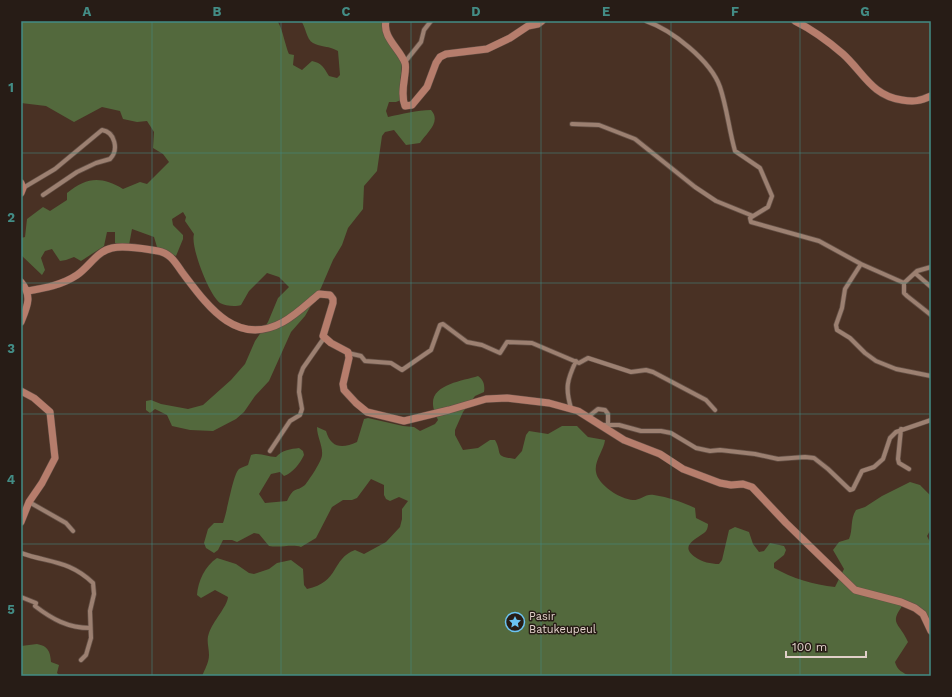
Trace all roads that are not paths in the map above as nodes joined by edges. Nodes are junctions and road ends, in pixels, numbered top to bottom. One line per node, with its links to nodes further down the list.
1 (386, 21): 6 (street)
2 (431, 21): 6 (street)
3 (542, 21): 6 (street)
4 (646, 21): 11 (street)
5 (795, 21): 7 (street)
6 (404, 62)
7 (931, 96)
8 (572, 124): 11 (street)
9 (22, 188): 10 (street)
10 (43, 195)
11 (752, 216): 12 (street)
12 (861, 264): 16 (street); 24 (street)
13 (931, 267): 14 (street)
14 (915, 273): 16 (street); 17 (street)
15 (21, 282): 18 (street)
16 (904, 283): 19 (street)
17 (931, 287)
18 (28, 291): 20 (street); 21 (street)
19 (931, 315)
20 (21, 322)
21 (324, 338): 22 (street); 32 (street)
22 (348, 353): 23 (street); 26 (street)
23 (576, 361): 26 (street); 27 (street)
24 (931, 376)
25 (21, 391): 34 (street)
26 (571, 408): 28 (street)
27 (715, 410)
28 (588, 417): 30 (street); 30 (street)
29 (931, 420): 31 (street)
30 (605, 425): 31 (street); 40 (street)
31 (901, 429): 33 (street)
32 (270, 451)
33 (909, 469)
34 (29, 502): 35 (street); 36 (street)
35 (21, 522)
36 (73, 531)
37 (21, 552): 39 (street)
38 (21, 597): 39 (street)
39 (90, 628): 41 (street)
40 (931, 631)
41 (81, 660)

